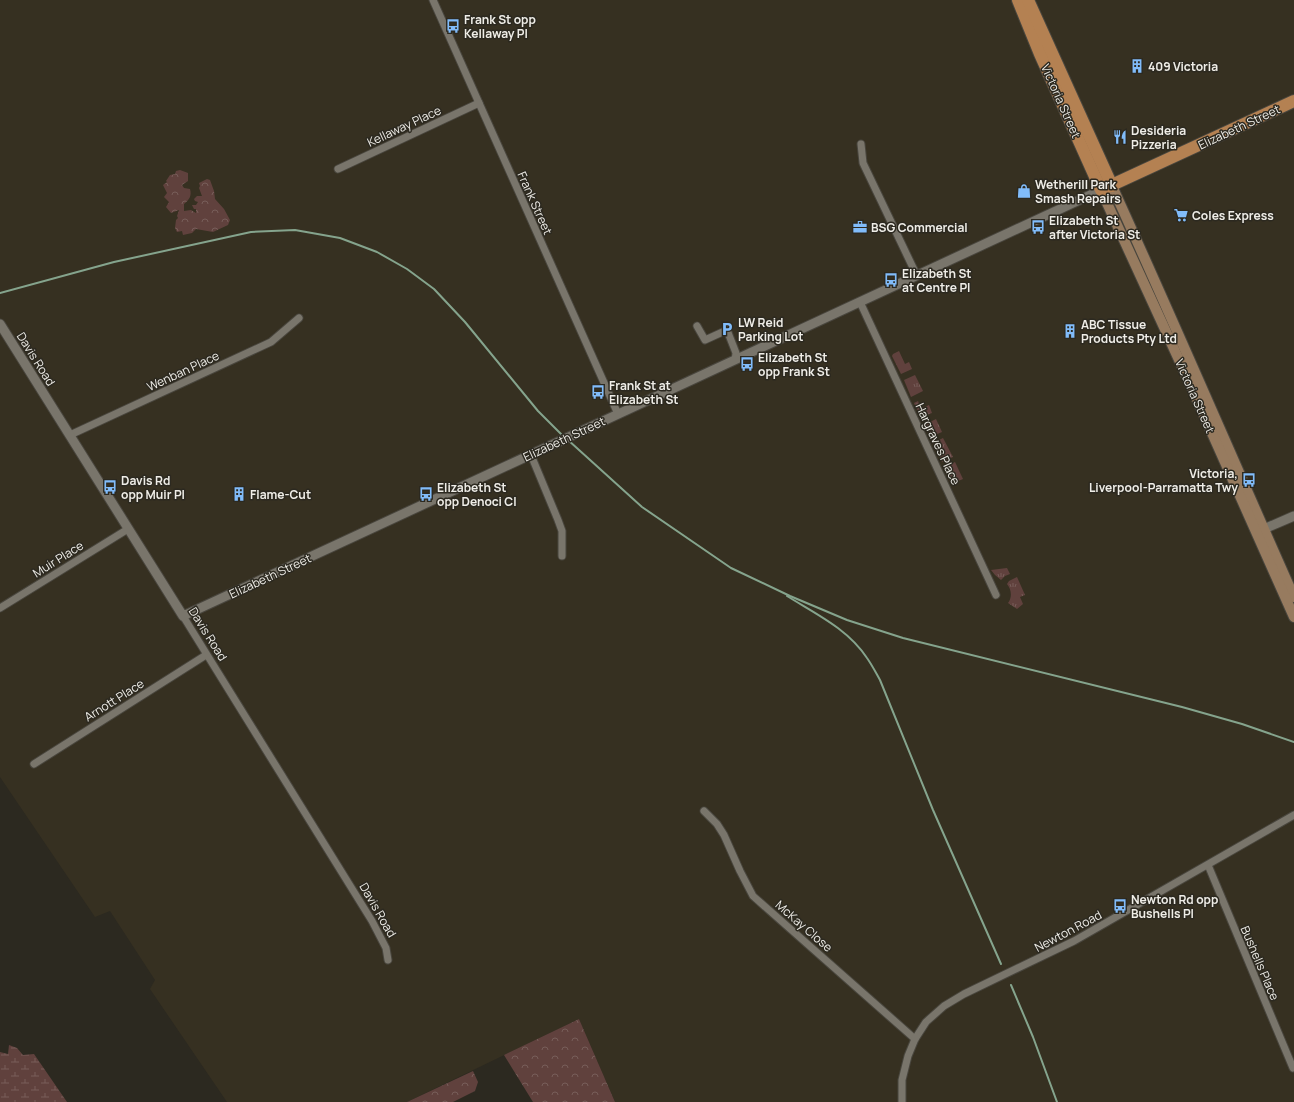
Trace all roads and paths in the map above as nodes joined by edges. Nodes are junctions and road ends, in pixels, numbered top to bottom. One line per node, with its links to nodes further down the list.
1 (433, 0): 5 (street, Frank Street)
2 (1018, 0): 8 (main road, Victoria Street)
3 (1028, 0): 8 (main road, Victoria Street)
4 (1294, 101): 8 (main road, Elizabeth Street)
5 (479, 103): 7 (street, Kellaway Place); 15 (street, Frank Street)
6 (861, 144): 9 (street)
7 (338, 169)
8 (1106, 188): 9 (street, Elizabeth Street); 20 (main road, Victoria Street)
9 (917, 276): 10 (street, Elizabeth Street)
10 (860, 302): 14 (street, Elizabeth Street); 22 (street, Hargraves Place)
11 (299, 318): 16 (street, Wenban Place)
12 (0, 324): 16 (street, Davis Road)
13 (697, 326): 14 (street)
14 (735, 360): 15 (street, Elizabeth Street)
15 (618, 414): 17 (street, Elizabeth Street)
16 (70, 435): 19 (street, Davis Road)
17 (531, 455): 21 (street); 25 (street, Elizabeth Street)
18 (1294, 516): 20 (street)
19 (128, 529): 24 (street, Muir Place); 25 (street, Davis Road)
20 (1260, 531): 23 (main road, Victoria Street); 26 (main road, Victoria Street)
21 (562, 556)
22 (996, 595)
23 (1294, 597)
24 (0, 608)
25 (182, 616): 27 (street, Davis Road)
26 (1294, 617)
27 (206, 655): 28 (street, Arnott Place); 32 (street, Davis Road)
28 (34, 764)
29 (704, 811): 33 (street, McKay Close)
30 (1294, 815): 31 (street, Newton Road)
31 (1208, 865): 33 (street, Newton Road); 34 (street, Bushells Place)
32 (388, 960)
33 (915, 1039): 35 (street, Newton Road)
34 (1293, 1068)
35 (902, 1102)

